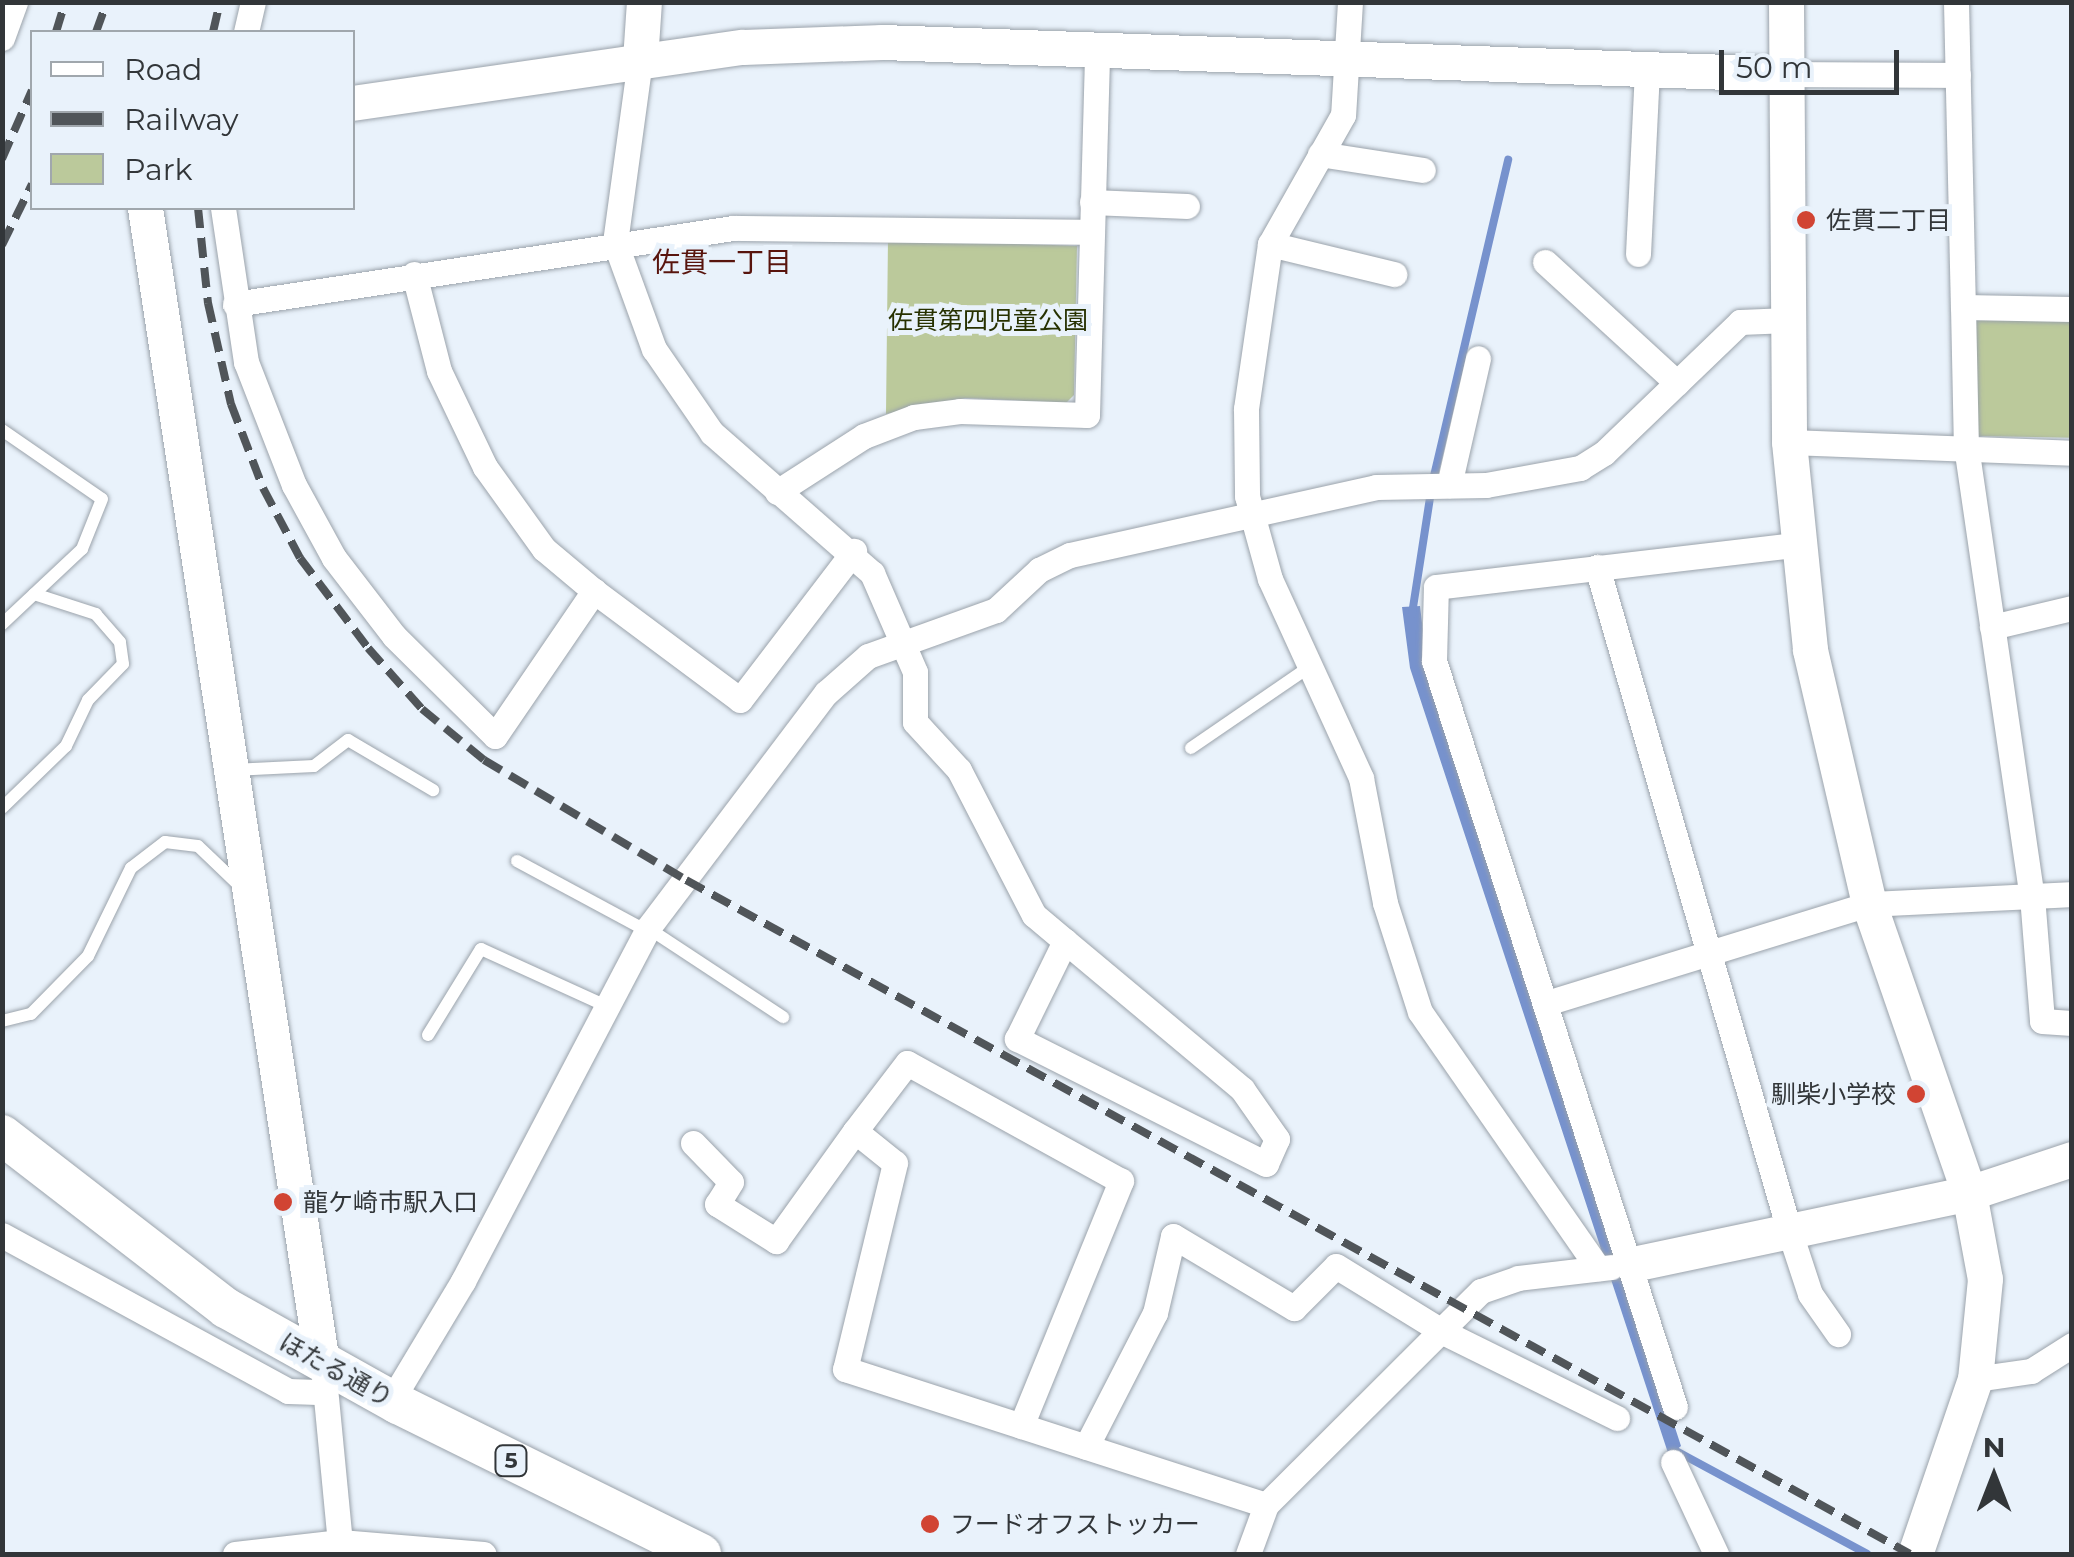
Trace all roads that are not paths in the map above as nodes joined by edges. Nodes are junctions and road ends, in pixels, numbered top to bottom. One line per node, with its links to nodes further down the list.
1 (16, 2): 8 (street)
2 (253, 2): 7 (street)
3 (644, 2): 11 (street)
4 (1350, 2): 10 (street)
5 (1786, 2): 13 (street)
6 (1956, 2): 14 (street)
7 (246, 30)
8 (2, 38)
9 (1097, 47): 10 (street); 11 (street); 18 (street)
10 (1348, 56): 12 (street); 16 (street)
11 (640, 60): 15 (street); 23 (street)
12 (1647, 68): 13 (street); 25 (street)
13 (1786, 74): 14 (street); 32 (street)
14 (1958, 75): 30 (street)
15 (355, 103)
16 (1320, 154): 17 (street); 24 (street)
17 (1423, 170)
18 (1092, 202): 19 (street); 22 (street)
19 (1187, 206)
20 (145, 210): 53 (street)
21 (223, 210): 29 (street)
22 (1092, 232): 23 (street); 40 (street)
23 (616, 242): 27 (street); 40 (street)
24 (1270, 244): 28 (street); 41 (street)
25 (1638, 254)
26 (1545, 262): 34 (street)
27 (414, 274): 29 (street); 45 (street)
28 (1394, 274)
29 (235, 304): 45 (street)
30 (1963, 307): 31 (street); 37 (street)
31 (2072, 309)
32 (1788, 320): 34 (street); 36 (street)
33 (1478, 358): 39 (street)
34 (1677, 383): 39 (street)
35 (2, 430): 46 (lane)
36 (1789, 442): 37 (street); 42 (street)
37 (1966, 446): 38 (street); 49 (street)
38 (2072, 454)
39 (1449, 486): 41 (street)
40 (777, 492): 43 (street)
41 (1252, 517): 50 (street); 51 (street)
42 (1796, 544): 44 (street); 60 (street)
43 (854, 551): 45 (street); 50 (street)
44 (1597, 567): 63 (street); 64 (street)
45 (594, 590)
46 (34, 594): 48 (lane); 55 (lane)
47 (2072, 608): 49 (street)
48 (2, 624)
49 (1992, 626): 59 (street)
50 (898, 642): 61 (street); 62 (street)
51 (1312, 665): 52 (lane); 77 (street)
52 (1191, 748)
53 (231, 770): 54 (lane); 58 (street)
54 (433, 790)
55 (2, 808)
56 (516, 861): 61 (lane)
57 (2072, 894): 59 (street)
58 (250, 896): 67 (lane); 81 (street)
59 (2032, 896): 60 (street); 68 (street)
60 (1869, 904): 63 (street); 74 (street)
61 (648, 929): 65 (street); 66 (lane)
62 (1065, 941): 62 (street)
63 (1706, 952): 64 (street); 75 (street)
64 (1550, 1002): 77 (street)
65 (606, 1006): 69 (lane); 83 (street)
66 (782, 1017)
67 (2, 1021)
68 (2072, 1023)
69 (428, 1035)
70 (855, 1131): 72 (street); 86 (street); 86 (street)
71 (2, 1135): 81 (main road, ほたる通り / 5)
72 (694, 1144)
73 (2072, 1159): 74 (street)
74 (1969, 1193): 75 (street); 82 (street)
75 (1789, 1230): 77 (street); 79 (street)
76 (2, 1235): 81 (street)
77 (1620, 1266): 78 (street); 84 (street)
78 (1445, 1332): 85 (street); 87 (street); 89 (street)
79 (1838, 1334)
80 (2072, 1345): 82 (street)
81 (324, 1378): 83 (main road, ほたる通り / 5); 90 (street)
82 (1975, 1379): 96 (street)
83 (391, 1401): 93 (main road, ほたる通り / 5)
84 (1675, 1407)
85 (1617, 1418)
86 (1020, 1426): 87 (street)
87 (1086, 1447): 89 (street)
88 (1673, 1462): 95 (street)
89 (1266, 1505): 94 (street)
90 (340, 1542): 91 (street); 92 (street)
91 (250, 1554)
92 (484, 1554)
93 (701, 1554)
94 (1248, 1554)
95 (1716, 1554)
96 (1914, 1554)

